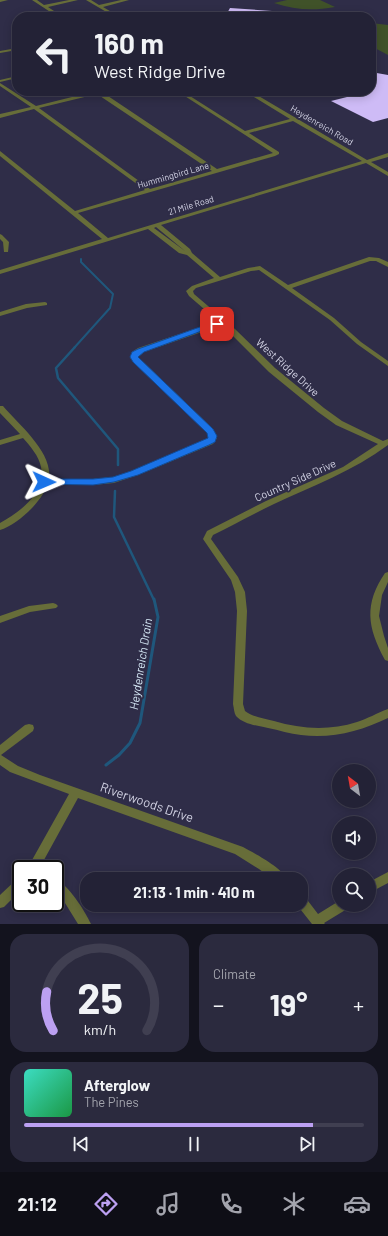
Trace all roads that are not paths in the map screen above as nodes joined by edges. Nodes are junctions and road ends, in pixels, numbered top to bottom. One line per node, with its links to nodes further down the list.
1 (6, 0): 6 (street)
2 (34, 0): 7 (street)
3 (76, 0): 7 (street)
4 (88, 0): 8 (street)
5 (127, 0): 8 (street)
6 (0, 1)
7 (44, 6): 9 (street)
8 (99, 6): 10 (street)
9 (53, 12)
10 (109, 12)
11 (12, 49): 12 (street)
12 (0, 52)
13 (12, 78): 14 (street)
14 (0, 82): 15 (street)
15 (12, 91)
16 (19, 96): 21 (street)
17 (84, 96): 21 (street)
18 (106, 96): 28 (street)
19 (187, 96): 24 (street)
20 (255, 96): 23 (street, Heydenreich Road)
21 (35, 108): 22 (street); 30 (street)
22 (0, 116)
23 (294, 119): 24 (street); 27 (street, Heydenreich Road)
24 (246, 132): 28 (street, Hummingbird Lane)
25 (0, 153): 31 (street)
26 (388, 155): 27 (street, 21 Mile Road)
27 (367, 161): 29 (street, Heydenreich Road); 32 (street, 21 Mile Road)
28 (217, 172): 30 (street, Hummingbird Lane)
29 (388, 174)
30 (148, 191): 31 (street, Hummingbird Lane)
31 (73, 213): 35 (street)
32 (156, 225): 33 (street, 21 Mile Road); 37 (street)
33 (149, 227): 35 (street, 21 Mile Road); 37 (street)
34 (0, 236): 36 (street)
35 (106, 240): 39 (street, 21 Mile Road)
36 (6, 251)
37 (189, 254): 40 (street)
38 (388, 265): 41 (street)
39 (0, 272)
40 (219, 279): 41 (street); 44 (street, West Ridge Drive)
41 (287, 287): 45 (street)
42 (45, 304): 43 (street)
43 (0, 314)
44 (223, 322): 48 (street, West Ridge Drive); 50 (street)
45 (388, 364)
46 (0, 408): 47 (street)
47 (24, 434): 49 (street); 50 (street)
48 (386, 442): 56 (street, Country Side Drive)
49 (0, 443)
50 (44, 482): 51 (street)
51 (0, 527)
52 (388, 575): 55 (street)
53 (53, 606): 54 (street)
54 (0, 620)
55 (388, 657)
56 (388, 713)
57 (29, 728): 58 (street)
58 (0, 751)
59 (0, 759): 60 (street, Riverwoods Drive)
60 (76, 792): 61 (street); 62 (street, Riverwoods Drive)
61 (38, 860)
62 (272, 872)
63 (388, 877): 64 (street)
64 (376, 884)
65 (12, 892): 67 (street)
66 (64, 894): 71 (street)
67 (0, 903)
68 (308, 910): 70 (street)
69 (333, 912): 70 (street)
70 (318, 923)
71 (86, 924)

